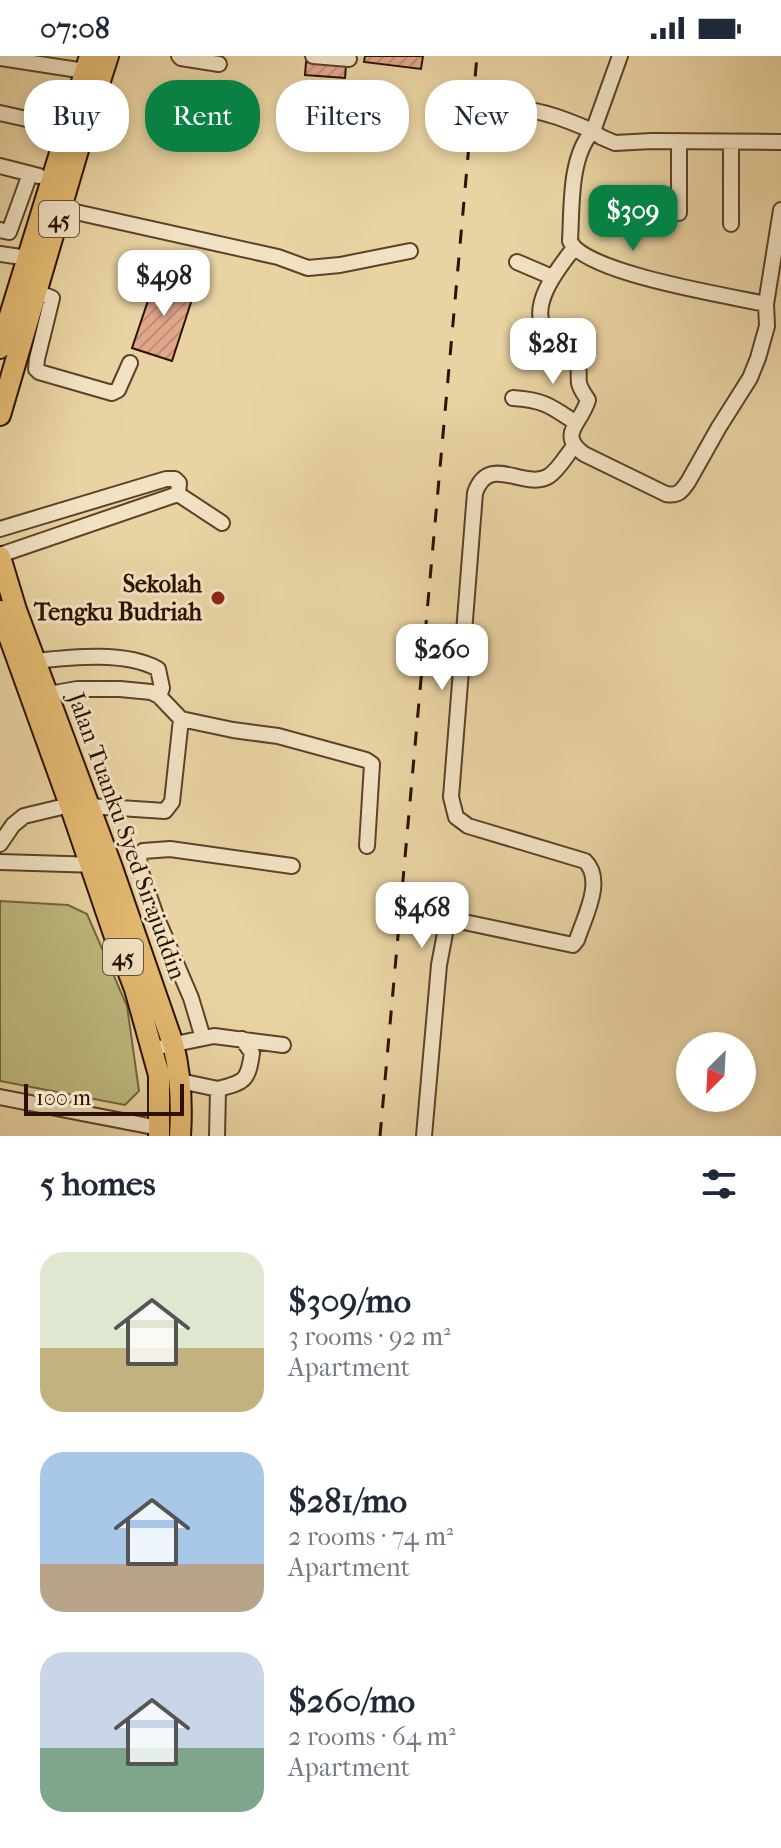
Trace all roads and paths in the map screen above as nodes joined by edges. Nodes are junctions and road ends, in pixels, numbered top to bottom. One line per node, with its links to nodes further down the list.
1 (108, 56): 20 (highway, 45)
2 (179, 56): 8 (street)
3 (313, 56): 6 (street)
4 (620, 56): 12 (street)
5 (0, 58): 7 (street)
6 (349, 59)
7 (88, 63)
8 (219, 64)
9 (537, 111): 12 (street)
10 (0, 113): 11 (street)
11 (24, 118)
12 (593, 131): 13 (street); 25 (street)
13 (679, 141): 14 (street); 22 (street)
14 (731, 142): 15 (street); 23 (street)
15 (781, 142)
16 (59, 152): 19 (highway, 45)
17 (0, 166): 18 (street)
18 (30, 174): 19 (street); 24 (street)
19 (51, 179): 28 (highway, 45)
20 (62, 209): 26 (street); 31 (highway, 45)
21 (781, 210): 32 (street)
22 (679, 213)
23 (731, 224)
24 (0, 230)
25 (574, 248): 30 (street); 32 (street)
26 (410, 251)
27 (0, 254): 28 (street)
28 (28, 258): 33 (highway, 45)
29 (517, 262): 30 (street)
30 (552, 277): 38 (street)
31 (37, 292): 34 (street); 35 (highway, 45)
32 (766, 304): 39 (street)
33 (0, 348)
34 (130, 363)
35 (4, 381): 37 (highway, 45)
36 (513, 398): 38 (street)
37 (0, 415)
38 (576, 423): 39 (street)
39 (574, 446): 66 (street)
40 (178, 494): 41 (street); 42 (street); 43 (street)
41 (222, 523)
42 (0, 529)
43 (0, 556): 46 (highway, Jalan Tuanku Syed Sirajuddin / 45)
44 (0, 611): 45 (highway, Jalan Tuanku Syed Sirajuddin / 45)
45 (6, 647): 50 (highway, Jalan Tuanku Syed Sirajuddin / 45)
46 (35, 661): 47 (highway, Jalan Tuanku Syed Sirajuddin / 45); 48 (street)
47 (49, 694): 48 (street); 50 (highway, Jalan Tuanku Syed Sirajuddin / 45)
48 (159, 696): 49 (street)
49 (181, 719): 50 (street); 52 (street)
50 (80, 805): 51 (street); 54 (highway, Jalan Tuanku Syed Sirajuddin / 45)
51 (0, 844)
52 (367, 846)
53 (0, 862): 54 (street)
54 (101, 865): 59 (highway, Jalan Tuanku Syed Sirajuddin / 45)
55 (292, 866): 56 (street)
56 (203, 1038): 57 (street); 59 (street)
57 (242, 1039): 58 (street); 61 (street)
58 (283, 1045)
59 (163, 1046): 60 (highway, Jalan Tuanku Syed Sirajuddin / 45); 63 (highway, Jalan Tuanku Syed Sirajuddin / 45)
60 (180, 1081): 61 (street); 64 (highway, Jalan Tuanku Syed Sirajuddin / 45)
61 (218, 1089): 65 (street)
62 (0, 1097): 63 (street)
63 (159, 1132)
64 (180, 1136)
65 (217, 1136)
66 (424, 1136)

